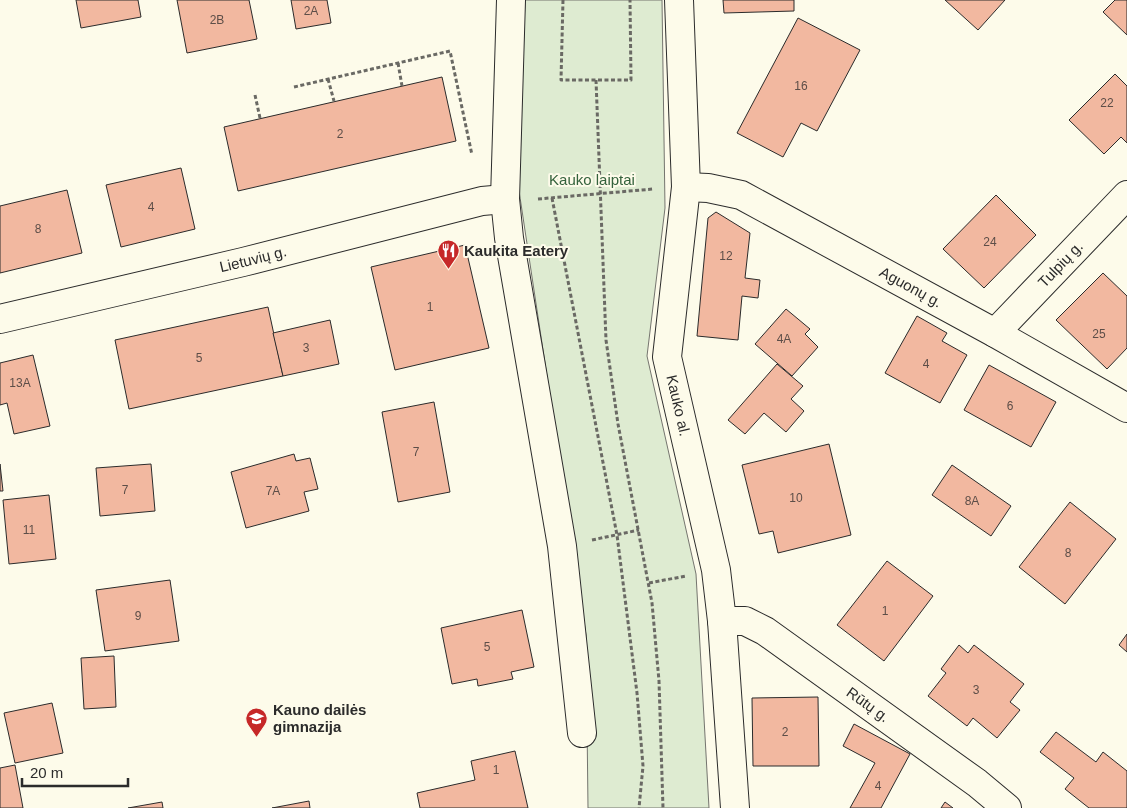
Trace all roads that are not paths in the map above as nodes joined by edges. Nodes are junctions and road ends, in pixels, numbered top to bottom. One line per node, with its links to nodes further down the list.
1 (511, 0): 5 (street)
2 (679, 0): 3 (street, Kauko al.)
3 (686, 187): 7 (street, Aguonų g.); 9 (street, Kauko al.)
4 (1127, 195): 7 (street, Tulpių g.)
5 (494, 200): 6 (street, Lietuvių g.); 10 (street)
6 (0, 319)
7 (995, 333): 8 (street, Aguonų g.)
8 (1127, 408)
9 (722, 621): 11 (street, Kauko al.); 12 (street, Rūtų g.)
10 (582, 733)
11 (735, 808)
12 (1007, 808)

